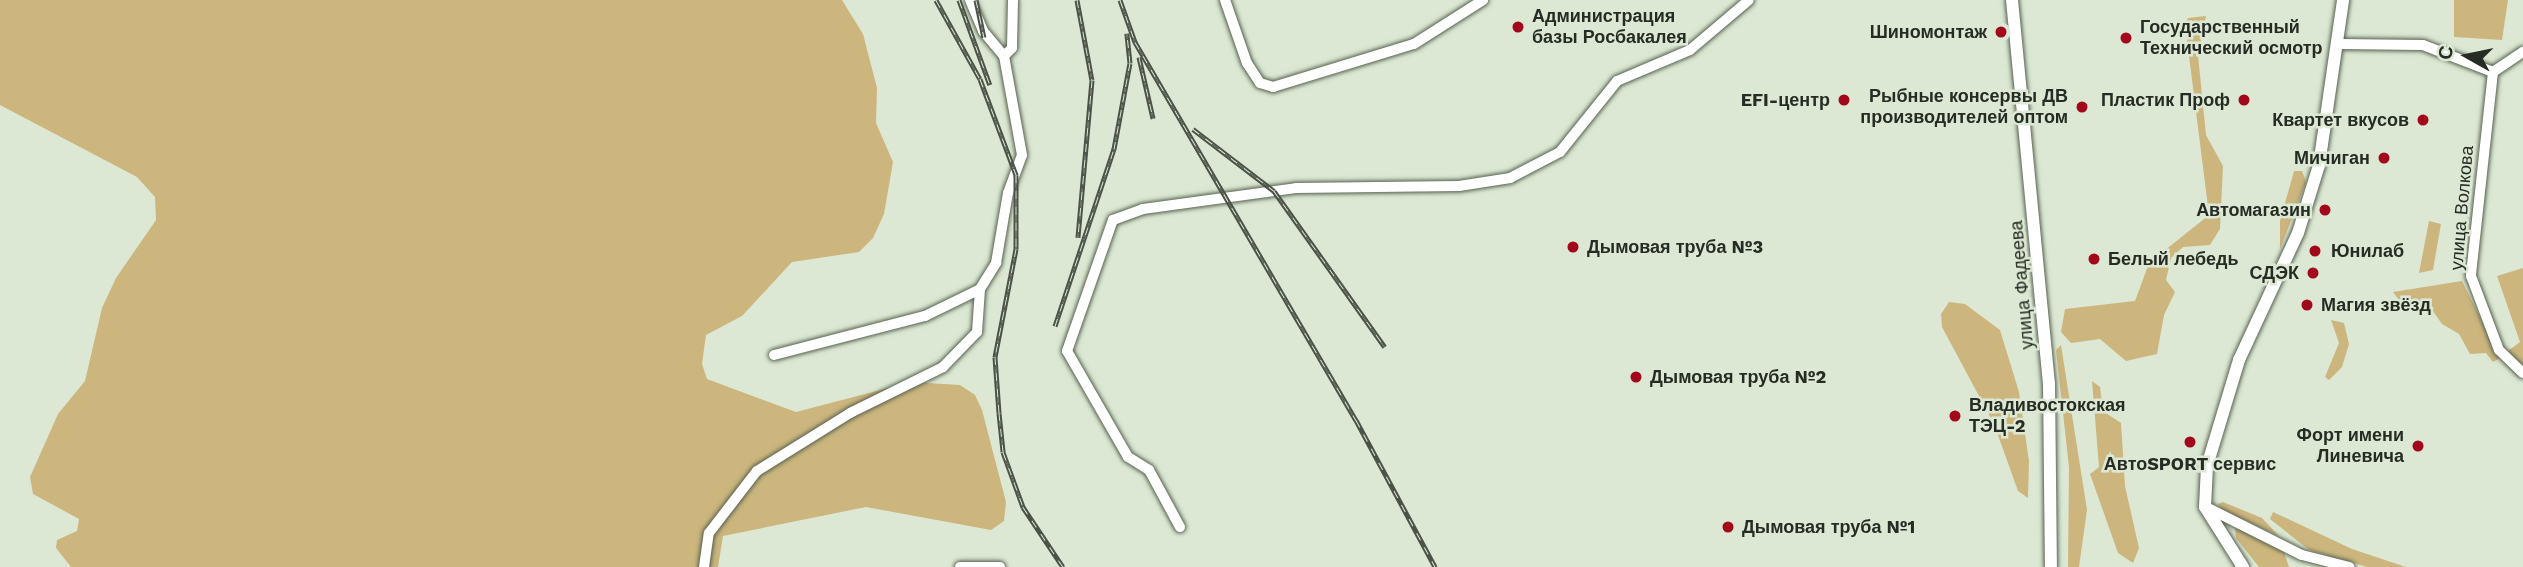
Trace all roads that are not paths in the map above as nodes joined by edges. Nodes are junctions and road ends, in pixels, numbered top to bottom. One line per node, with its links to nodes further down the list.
1 (970, 0): 10 (street)
2 (1013, 0): 10 (street)
3 (1225, 0): 4 (street)
4 (1483, 0)
5 (1749, 0): 16 (street)
6 (2012, 0): 20 (main road, улица Фадеева)
7 (2343, 0): 8 (main road)
8 (2340, 44): 11 (street); 15 (main road)
9 (2523, 52): 11 (street)
10 (1004, 56): 12 (street)
11 (2493, 72): 14 (street, улица Волкова)
12 (980, 289): 13 (street); 17 (street)
13 (774, 355)
14 (2523, 373)
15 (2205, 506): 21 (main road); 22 (street)
16 (1181, 527)
17 (704, 567)
18 (960, 567): 19 (street)
19 (1000, 567)
20 (2051, 567)
21 (2243, 567)
22 (2349, 567)

